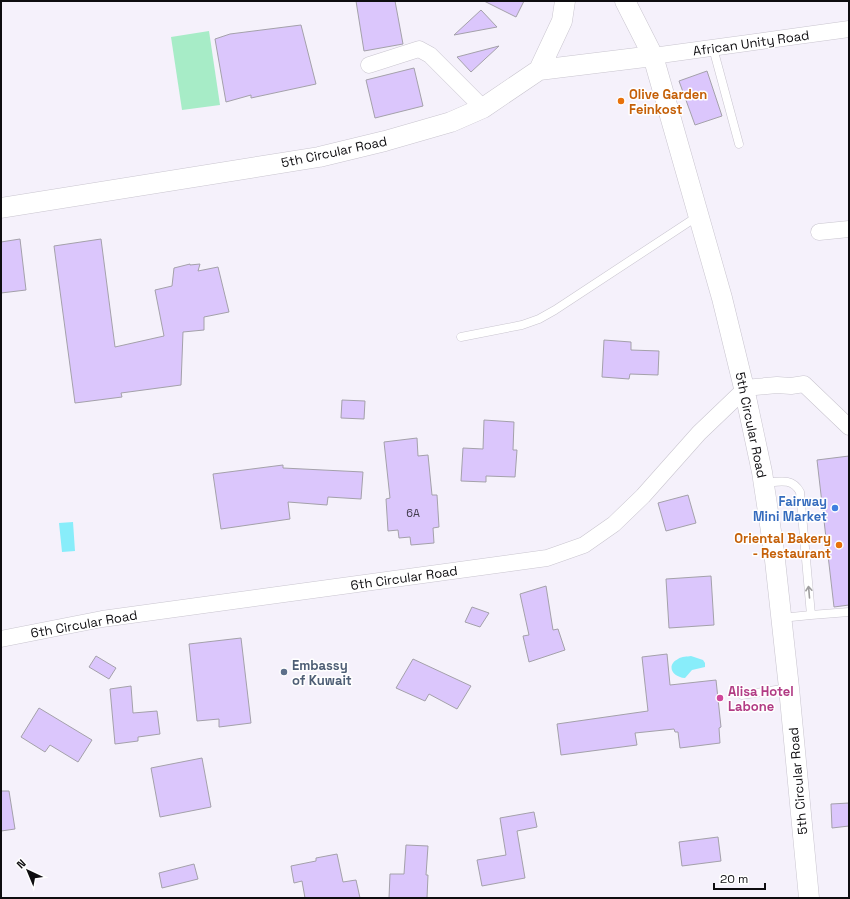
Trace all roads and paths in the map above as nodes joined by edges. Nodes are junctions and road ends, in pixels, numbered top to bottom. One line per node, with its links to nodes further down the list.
1 (565, 1): 7 (street)
2 (625, 1): 5 (street, 5th Circular Road)
3 (849, 29): 4 (street, African Unity Road)
4 (714, 48): 5 (street, African Unity Road); 9 (lane)
5 (652, 56): 7 (street, 5th Circular Road); 11 (street, 5th Circular Road)
6 (370, 64): 8 (street)
7 (538, 70): 8 (street, 5th Circular Road)
8 (484, 108): 10 (street, 5th Circular Road)
9 (739, 144)
10 (1, 208)
11 (698, 216): 14 (lane); 15 (street, 5th Circular Road)
12 (849, 228): 13 (street)
13 (820, 232)
14 (461, 337)
15 (744, 388): 16 (street); 17 (street, 5th Circular Road); 21 (street, 6th Circular Road)
16 (849, 427)
17 (764, 483): 19 (lane, one-way to 17); 20 (street, 5th Circular Road)
18 (849, 612): 19 (lane)
19 (811, 615): 20 (lane)
20 (780, 618): 22 (street, 5th Circular Road)
21 (1, 639)
22 (789, 688): 23 (lane); 24 (street, 5th Circular Road)
23 (742, 695)
24 (809, 898)

